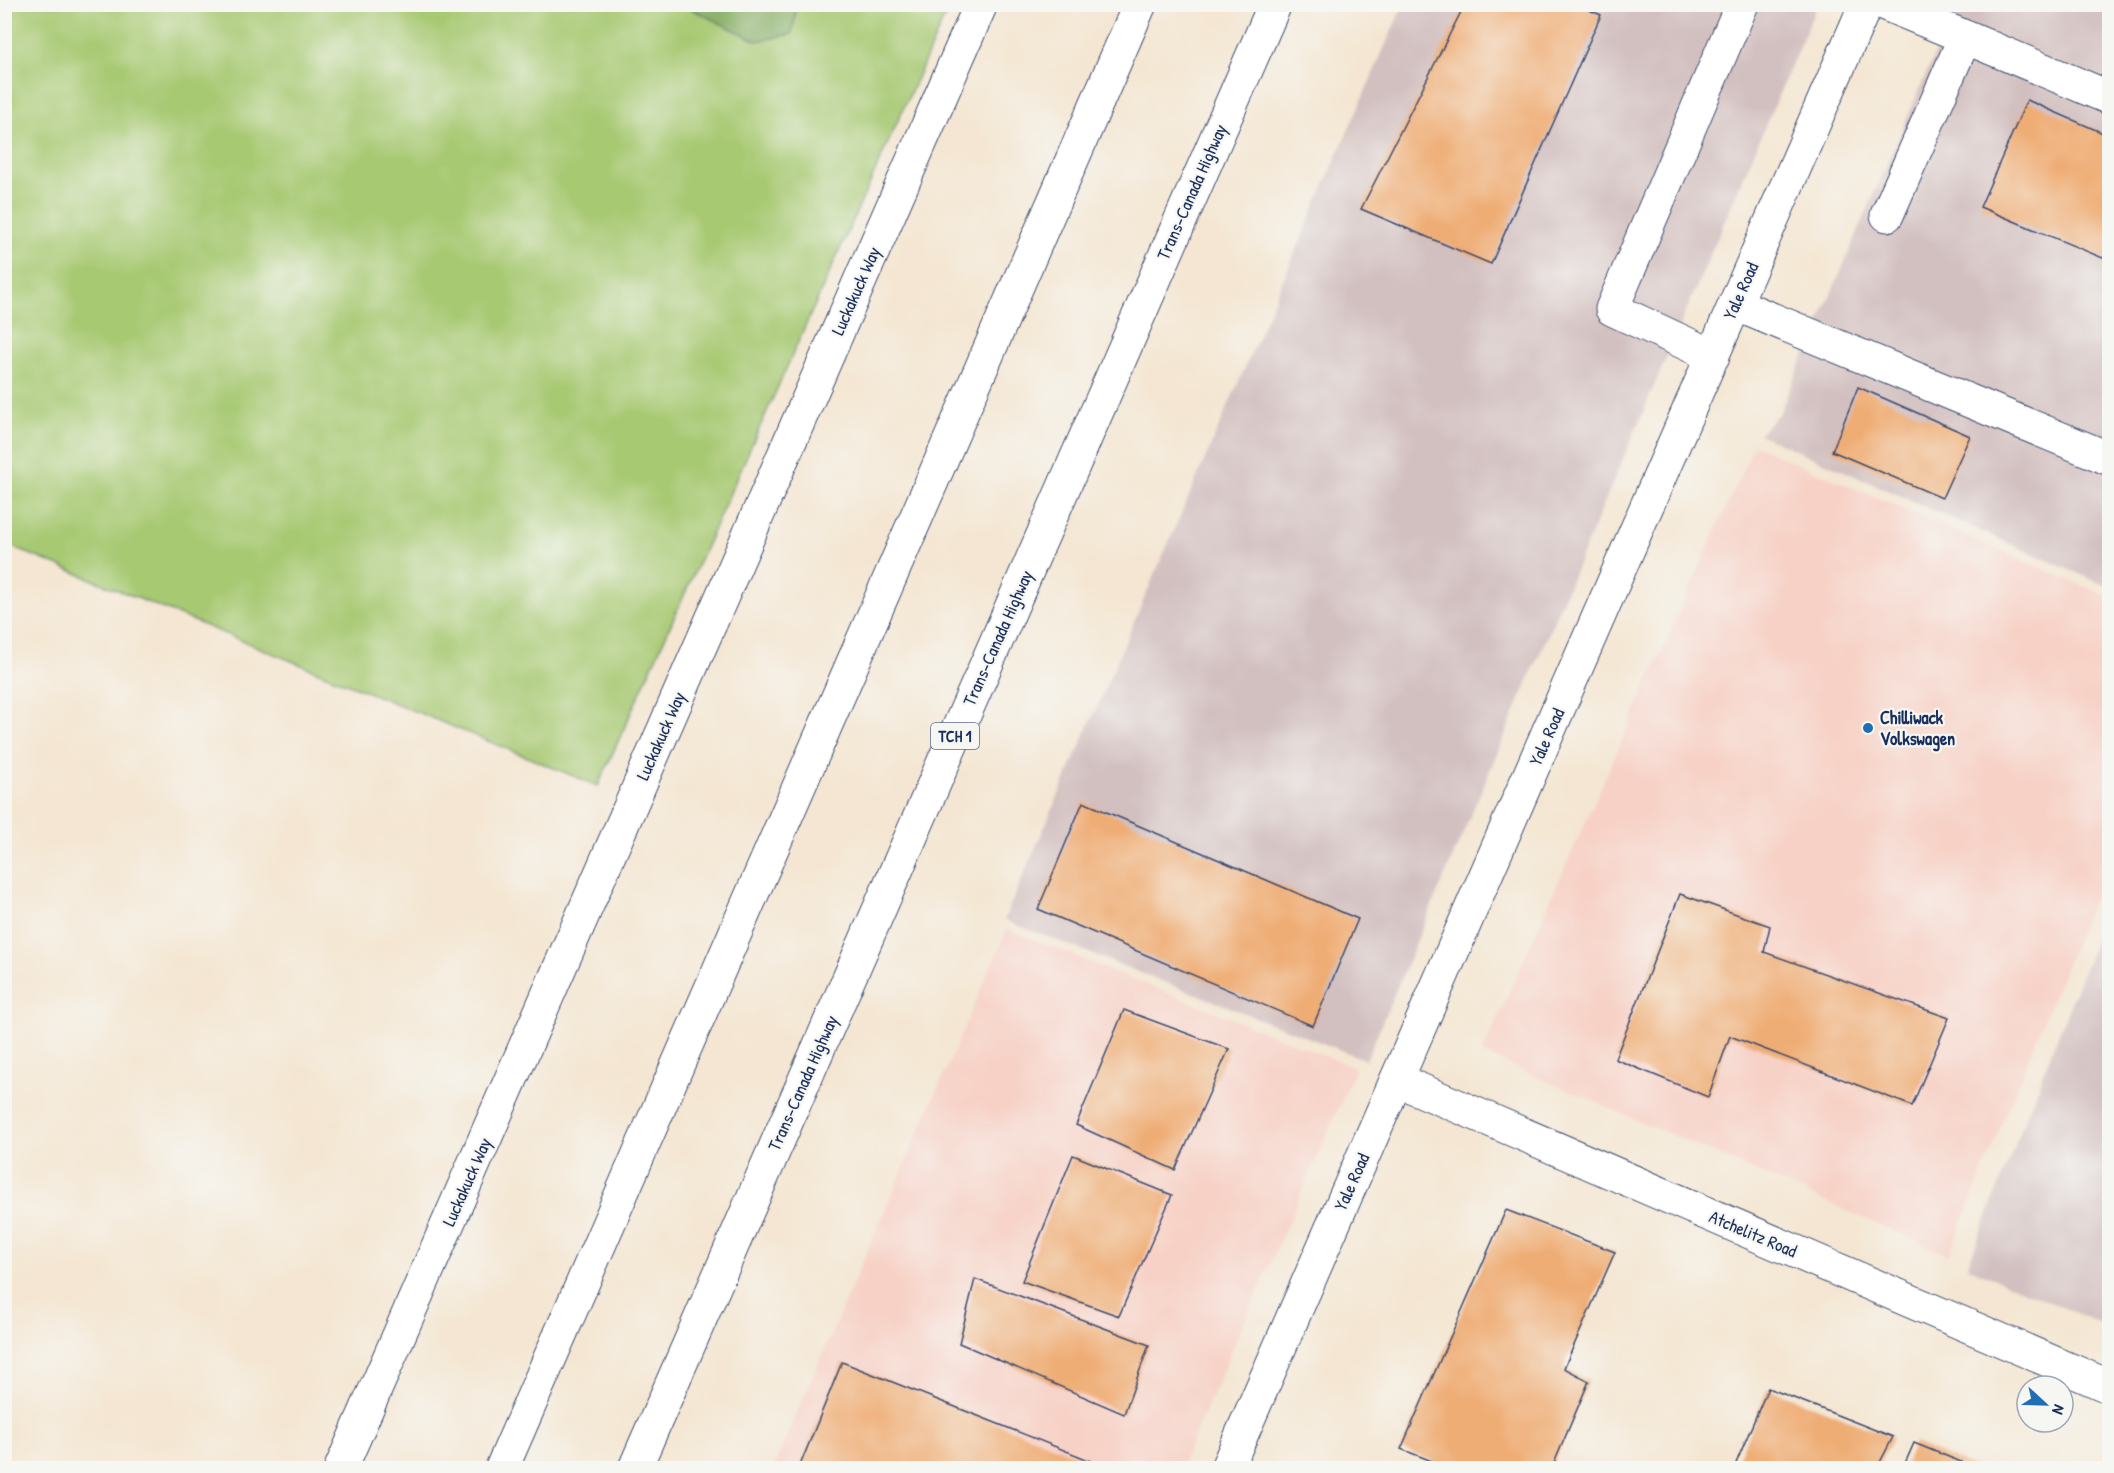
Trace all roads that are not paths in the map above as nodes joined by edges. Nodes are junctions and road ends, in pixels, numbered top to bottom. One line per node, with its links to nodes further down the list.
1 (981, 4): 15 (main road, Luckakuck Way)
2 (1140, 4): 16 (main road)
3 (1275, 4): 17 (main road, Trans-Canada Highway / TCH 1)
4 (1742, 4): 11 (main road)
5 (1866, 4): 10 (main road, Yale Road)
6 (1885, 4): 7 (main road)
7 (1965, 36): 8 (main road); 9 (main road)
8 (2109, 98)
9 (1887, 215)
10 (1735, 304): 11 (main road, Yale Road); 12 (main road)
11 (1713, 356): 13 (main road, Yale Road)
12 (2109, 459)
13 (1397, 1080): 14 (main road, Atchelitz Road); 18 (main road, Yale Road)
14 (2109, 1387)
15 (341, 1468)
16 (501, 1468)
17 (634, 1468)
18 (1227, 1468)

